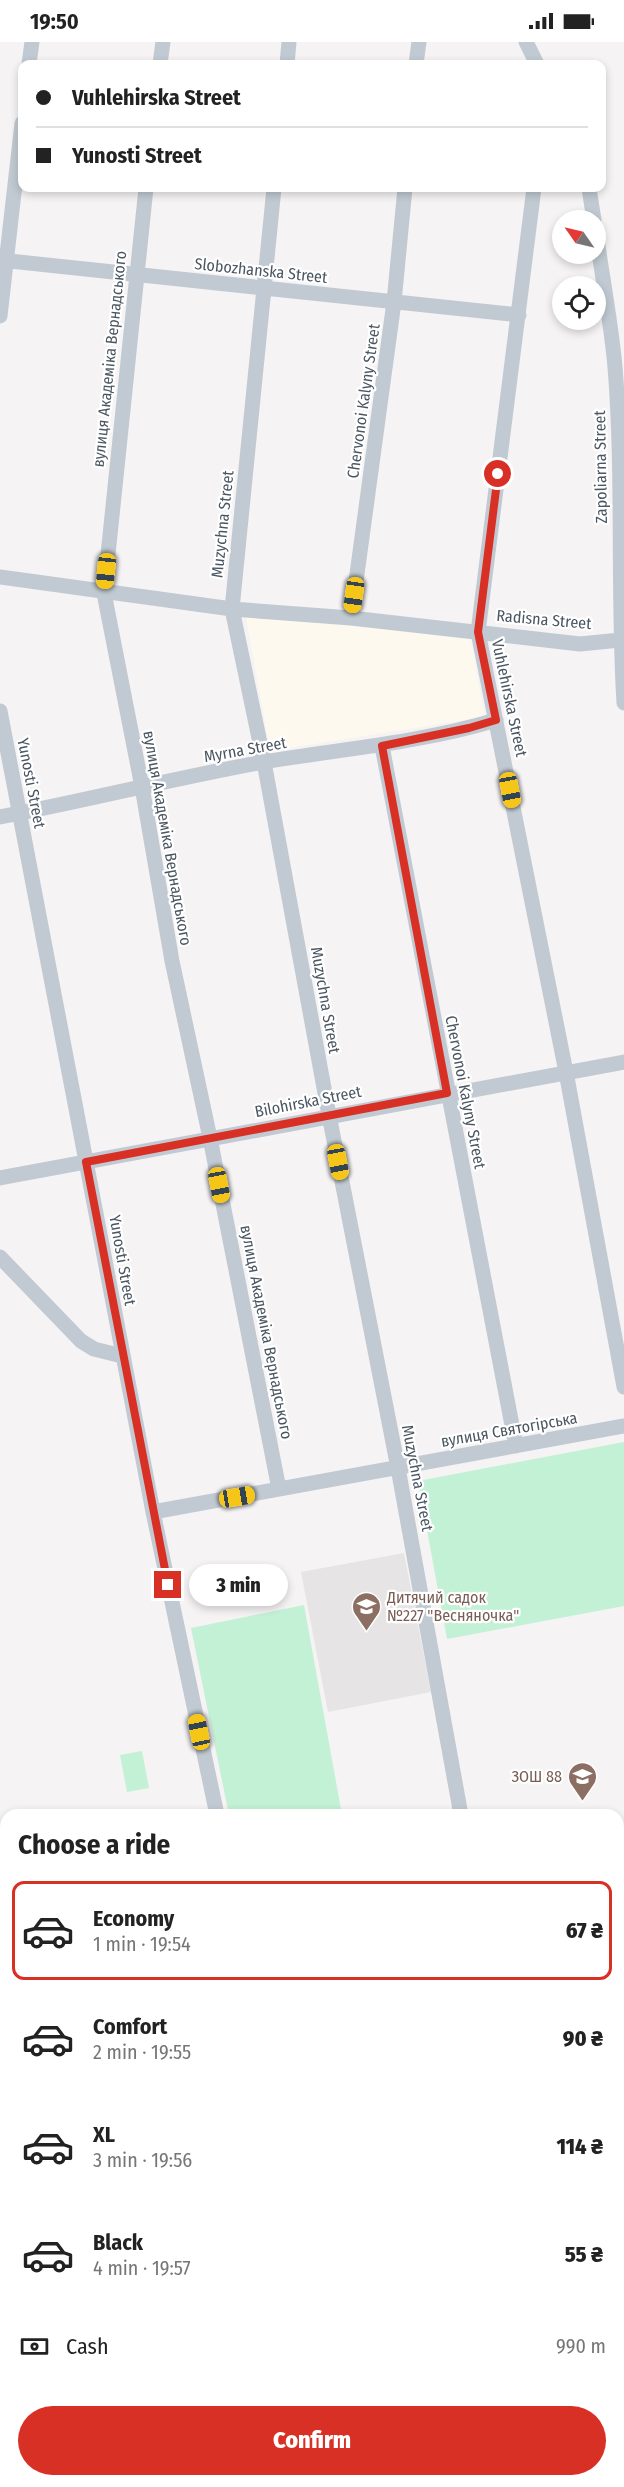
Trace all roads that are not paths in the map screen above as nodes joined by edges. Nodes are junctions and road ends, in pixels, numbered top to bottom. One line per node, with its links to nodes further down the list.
1 (32, 42): 6 (street)
2 (163, 42): 7 (street)
3 (289, 42): 8 (street)
4 (418, 42): 9 (street)
5 (526, 42): 10 (street)
6 (30, 60)
7 (161, 60)
8 (287, 60)
9 (416, 60)
10 (535, 60)
11 (18, 152): 18 (street)
12 (145, 192): 20 (street, вулиця Академіка Вернадського)
13 (274, 192): 21 (street, Muzychna Street)
14 (405, 192): 22 (street, Chervonoi Kalyny Street)
15 (534, 192): 23 (street, Vuhlehirska Street)
16 (590, 192): 17 (street)
17 (592, 210)
18 (3, 260): 20 (street, Slobozhanska Street); 24 (street)
19 (601, 264): 30 (street, Zapoliarna Street)
20 (135, 275): 21 (street, Slobozhanska Street); 26 (street, вулиця Академіка Вернадського)
21 (264, 288): 22 (street, Slobozhanska Street); 27 (street, Muzychna Street)
22 (394, 302): 23 (street, Slobozhanska Street); 28 (street, Chervonoi Kalyny Street)
23 (519, 315): 29 (street, Vuhlehirska Street)
24 (0, 316)
25 (0, 577): 26 (street, Radisna Street)
26 (104, 593): 27 (street, Radisna Street); 36 (street, вулиця Академіка Вернадського)
27 (232, 609): 28 (street, Radisna Street); 35 (street, Muzychna Street)
28 (351, 618): 29 (street, Radisna Street)
29 (478, 632): 30 (street, Radisna Street); 33 (street, Vuhlehirska Street)
30 (620, 640): 31 (street, Zapoliarna Street)
31 (624, 703)
32 (0, 711): 37 (street, Yunosti Street)
33 (496, 720): 34 (street, Myrna Street); 40 (street, Vuhlehirska Street)
34 (382, 746): 35 (street, Myrna Street); 41 (street, Chervonoi Kalyny Street)
35 (264, 762): 36 (street, Myrna Street); 42 (street, Muzychna Street)
36 (142, 787): 37 (street, Myrna Street); 43 (street, вулиця Академіка Вернадського)
37 (20, 814): 38 (street, Myrna Street); 44 (street, Yunosti Street)
38 (0, 818)
39 (624, 1062): 40 (street, Bilohirska Street)
40 (566, 1072): 41 (street, Bilohirska Street); 48 (street, Vuhlehirska Street)
41 (447, 1093): 42 (street, Bilohirska Street); 50 (street, Chervonoi Kalyny Street)
42 (329, 1115): 43 (street, Bilohirska Street); 51 (street, Muzychna Street)
43 (210, 1138): 44 (street, Bilohirska Street); 52 (street, вулиця Академіка Вернадського)
44 (86, 1162): 45 (street, Bilohirska Street); 47 (street, Yunosti Street)
45 (0, 1178)
46 (0, 1257): 47 (street)
47 (122, 1356): 53 (street, Yunosti Street)
48 (624, 1387)
49 (624, 1426): 50 (street, вулиця Святогірська)
50 (516, 1446): 51 (street, вулиця Святогірська)
51 (398, 1468): 52 (street, вулиця Святогірська); 55 (street, Muzychna Street)
52 (279, 1489): 53 (street, вулиця Святогірська)
53 (153, 1512): 54 (street, Yunosti Street)
54 (216, 1809)
55 (460, 1809)

